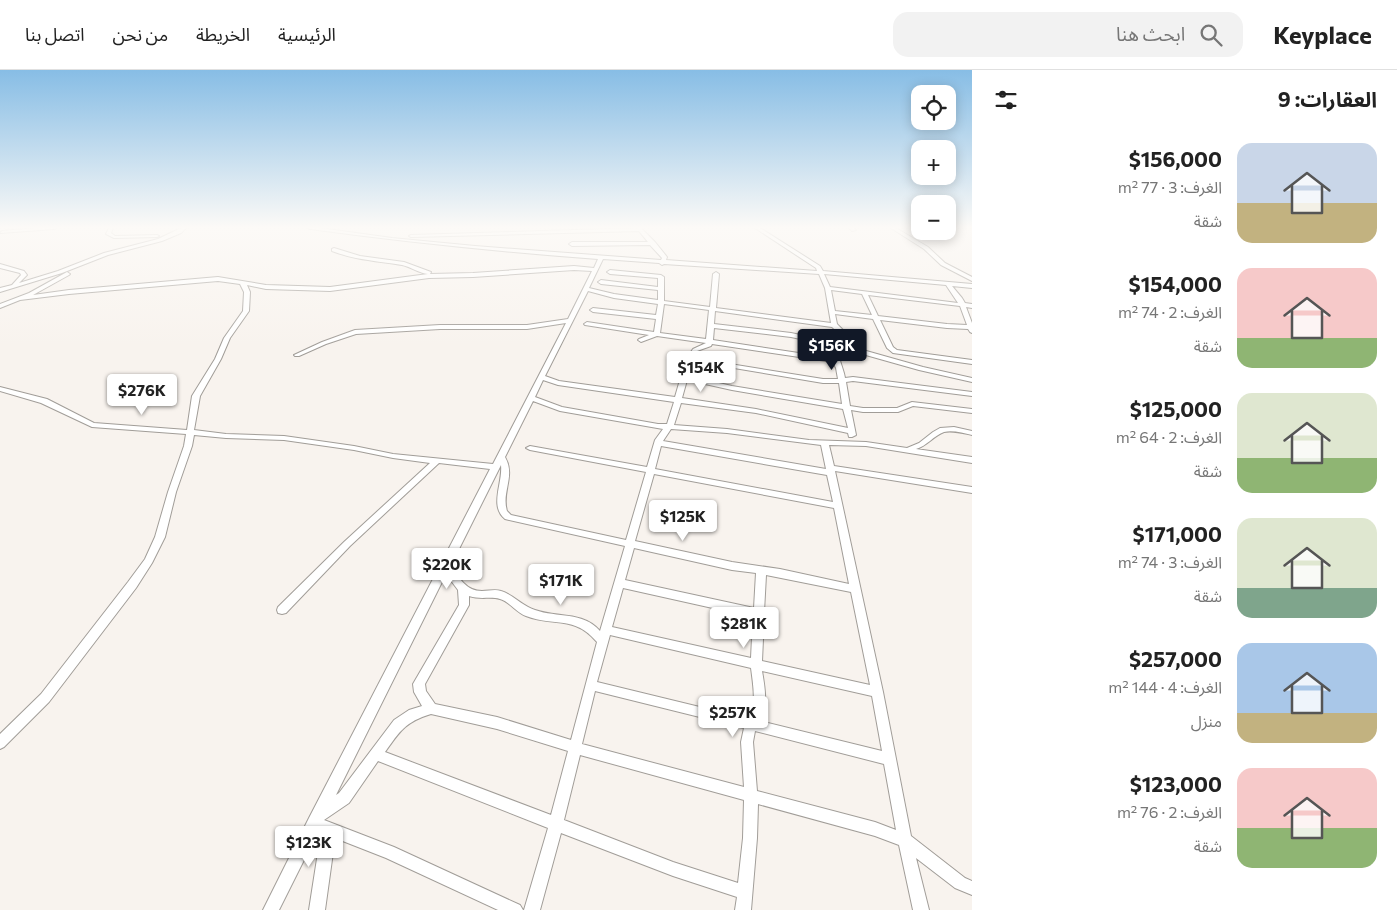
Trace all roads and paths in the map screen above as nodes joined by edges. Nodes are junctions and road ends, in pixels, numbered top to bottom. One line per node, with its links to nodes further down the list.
1 (5, 267): 18 (street)
2 (72, 267): 18 (street)
3 (78, 267): 25 (street)
4 (412, 267): 13 (street)
5 (597, 267): 9 (street)
6 (737, 267): 11 (street)
7 (818, 267): 11 (street)
8 (949, 267): 14 (street)
9 (596, 270): 13 (street); 22 (street)
10 (610, 272): 20 (street)
11 (822, 272): 17 (street); 21 (street)
12 (716, 274): 30 (street)
13 (450, 275): 15 (street)
14 (972, 279)
15 (242, 282): 25 (street); 60 (street)
16 (601, 282): 20 (street)
17 (948, 284): 19 (street); 27 (street)
18 (12, 286): 23 (street)
19 (972, 286)
20 (661, 288): 26 (street)
21 (828, 288): 24 (street); 32 (street)
22 (586, 289): 26 (street); 35 (street)
23 (0, 290)
24 (864, 292): 27 (street); 33 (street)
25 (17, 299): 28 (street)
26 (661, 302): 30 (street); 34 (street)
27 (962, 305): 29 (street); 39 (street)
28 (0, 306)
29 (972, 306)
30 (711, 309): 37 (street); 38 (street)
31 (593, 310): 34 (street)
32 (831, 312): 33 (street); 37 (street)
33 (875, 316): 39 (street); 47 (street)
34 (659, 317): 40 (street)
35 (571, 320): 44 (street); 48 (street)
36 (586, 324): 40 (street)
37 (834, 325): 43 (street)
38 (712, 326): 42 (street); 43 (street)
39 (971, 328)
40 (657, 334): 41 (street); 42 (street)
41 (641, 340)
42 (708, 342): 45 (street); 46 (street)
43 (838, 346): 46 (street); 51 (street)
44 (297, 355)
45 (689, 359): 49 (street); 50 (street)
46 (835, 360): 50 (street)
47 (972, 362)
48 (542, 377): 54 (street); 55 (street)
49 (685, 377): 55 (street); 56 (street)
50 (843, 379): 53 (street); 56 (street)
51 (972, 380)
52 (0, 389): 60 (street)
53 (972, 394)
54 (531, 398): 58 (street); 69 (street)
55 (678, 401): 58 (street); 59 (street)
56 (847, 406): 57 (street); 59 (street)
57 (972, 411)
58 (669, 427): 62 (street); 63 (street)
59 (852, 431): 64 (street)
60 (190, 432): 67 (street); 88 (street)
61 (972, 433): 66 (street)
62 (658, 443): 70 (street); 71 (street)
63 (825, 443): 64 (street); 71 (street)
64 (850, 443): 66 (street)
65 (530, 448): 70 (street)
66 (904, 450): 68 (street)
67 (438, 460): 69 (street); 80 (street)
68 (972, 460)
69 (499, 462): 74 (street); 75 (street)
70 (651, 470): 73 (street); 74 (street)
71 (831, 471): 72 (street); 73 (street)
72 (972, 490)
73 (838, 506): 79 (street)
74 (631, 543): 76 (street); 77 (street)
75 (446, 564): 78 (street); 93 (street)
76 (761, 570): 79 (street); 81 (street)
77 (619, 583): 81 (street); 82 (street)
78 (463, 589): 82 (street); 86 (street)
79 (855, 589): 85 (street)
80 (282, 610)
81 (760, 614): 83 (street)
82 (604, 636): 83 (street); 84 (street)
83 (756, 665): 85 (street); 87 (street)
84 (591, 685): 87 (street); 89 (street)
85 (877, 692): 91 (street)
86 (431, 709): 89 (street); 90 (street)
87 (752, 725): 91 (street); 92 (street)
88 (0, 743)
89 (576, 748): 92 (street); 94 (street)
90 (375, 754): 93 (street); 94 (street)
91 (890, 759): 96 (street)
92 (751, 795): 96 (street); 98 (street)
93 (316, 820): 95 (street); 99 (street)
94 (556, 825): 98 (street); 102 (street)
95 (329, 829): 100 (street); 101 (street)
96 (905, 840): 97 (street); 104 (street)
97 (972, 888)
98 (743, 892): 103 (street)
99 (271, 910)
100 (316, 910)
101 (515, 910)
102 (532, 910)
103 (743, 910)
104 (921, 910)

